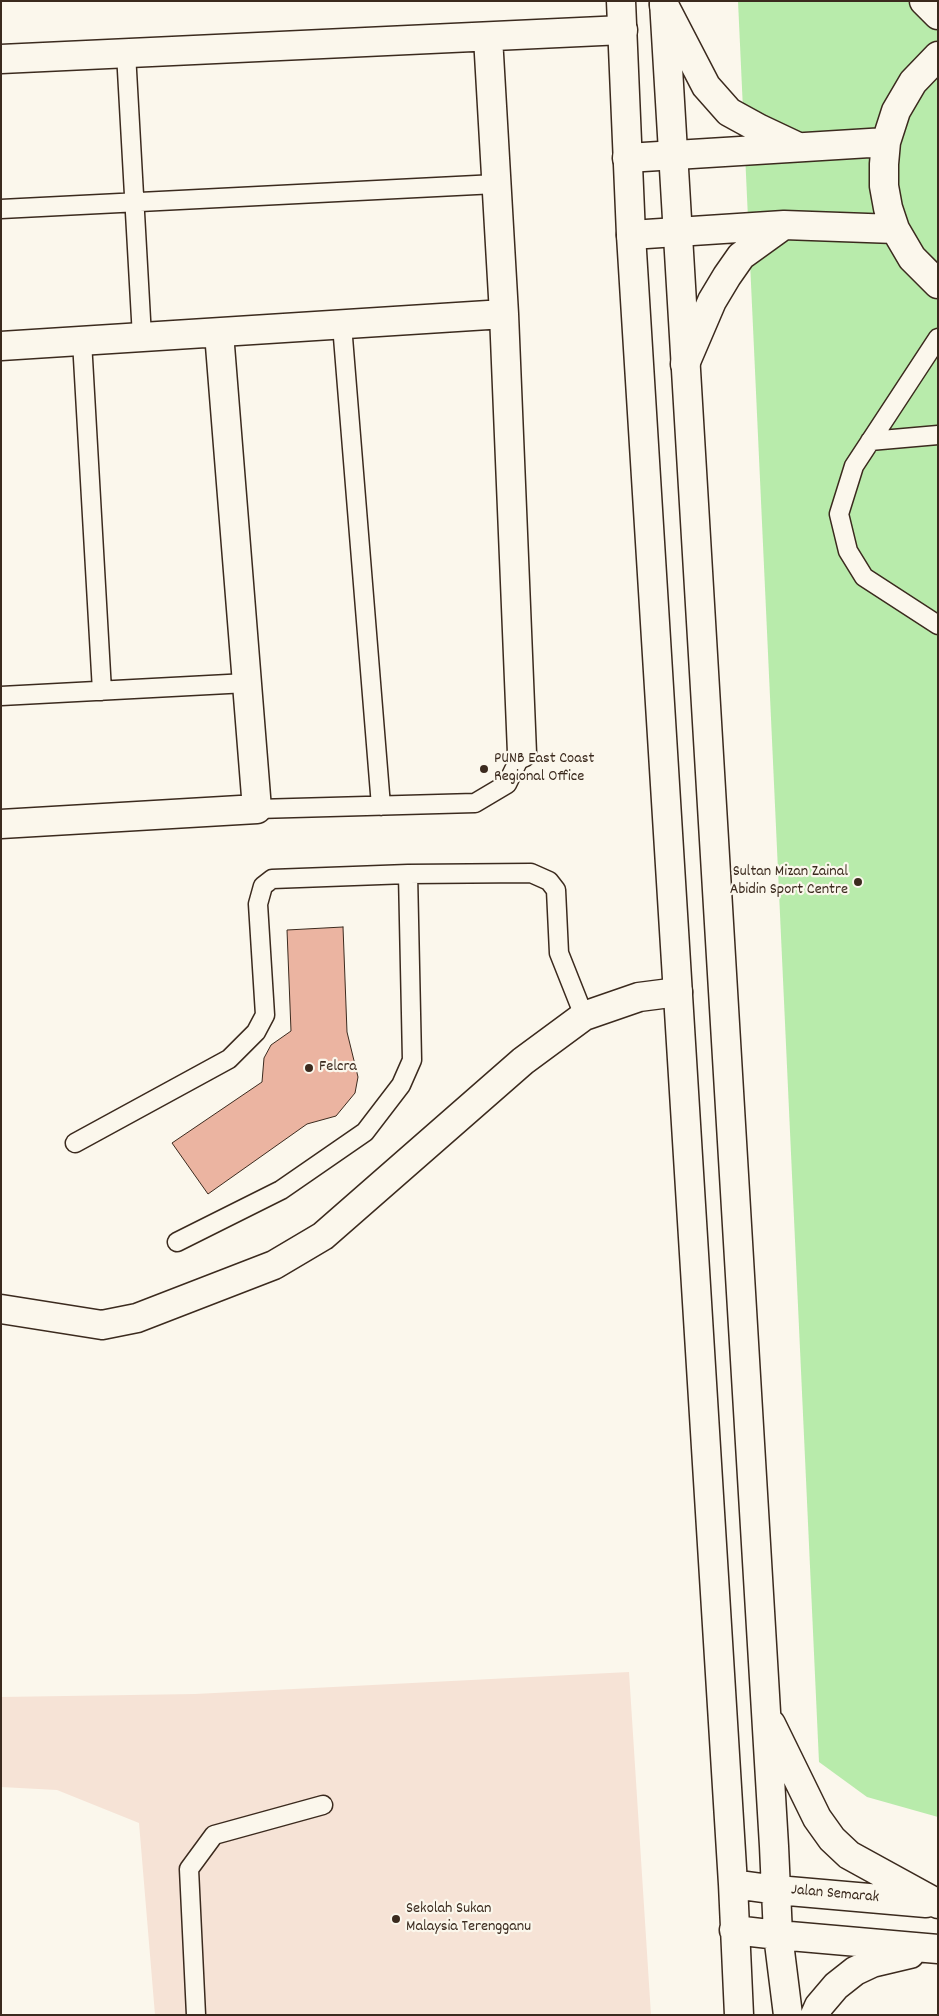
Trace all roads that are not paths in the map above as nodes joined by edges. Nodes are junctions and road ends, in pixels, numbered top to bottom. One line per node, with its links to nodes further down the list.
1 (622, 1): 5 (main road)
2 (924, 1): 4 (main road)
3 (664, 3): 11 (main road); 12 (main road)
4 (938, 15)
5 (623, 30): 6 (main road); 13 (main road)
6 (488, 37): 7 (main road); 14 (main road)
7 (126, 53): 9 (main road); 15 (lane)
8 (938, 56): 10 (main road)
9 (1, 59)
10 (886, 142): 11 (main road); 18 (main road)
11 (800, 148): 12 (main road)
12 (672, 155): 13 (main road); 19 (main road)
13 (627, 158): 20 (main road)
14 (496, 184): 15 (lane); 22 (main road)
15 (133, 202): 16 (lane); 25 (lane)
16 (1, 209)
17 (784, 225): 18 (main road); 19 (main road); 29 (main road)
18 (895, 229): 21 (main road)
19 (677, 232): 20 (main road); 29 (main road)
20 (631, 235): 41 (main road)
21 (938, 284)
22 (504, 314): 23 (main road); 36 (main road)
23 (342, 325): 24 (main road); 37 (lane)
24 (219, 333): 25 (main road); 33 (main road)
25 (142, 337): 27 (main road)
26 (938, 338): 31 (lane)
27 (82, 341): 28 (main road); 34 (lane)
28 (1, 346)
29 (685, 364): 46 (main road)
30 (938, 435): 31 (lane)
31 (870, 442): 32 (lane)
32 (938, 625)
33 (247, 683): 34 (lane); 38 (main road)
34 (102, 691): 35 (lane)
35 (1, 696)
36 (522, 754): 37 (lane)
37 (381, 806): 38 (lane)
38 (257, 809): 39 (main road)
39 (1, 824)
40 (408, 874): 42 (lane); 43 (lane); 44 (lane)
41 (678, 992): 42 (main road); 48 (main road)
42 (584, 1016): 45 (main road)
43 (75, 1143)
44 (177, 1242)
45 (1, 1309)
46 (766, 1714): 49 (main road); 50 (main road)
47 (323, 1805): 54 (lane)
48 (733, 1884): 49 (main road, Jalan Semarak); 51 (main road)
49 (777, 1890): 50 (main road, Jalan Semarak); 52 (main road)
50 (938, 1904)
51 (734, 1930): 52 (main road); 55 (main road)
52 (778, 1936): 53 (main road); 56 (main road)
53 (935, 1949): 57 (main road)
54 (196, 2015)
55 (739, 2015)
56 (788, 2015)
57 (815, 2015)

